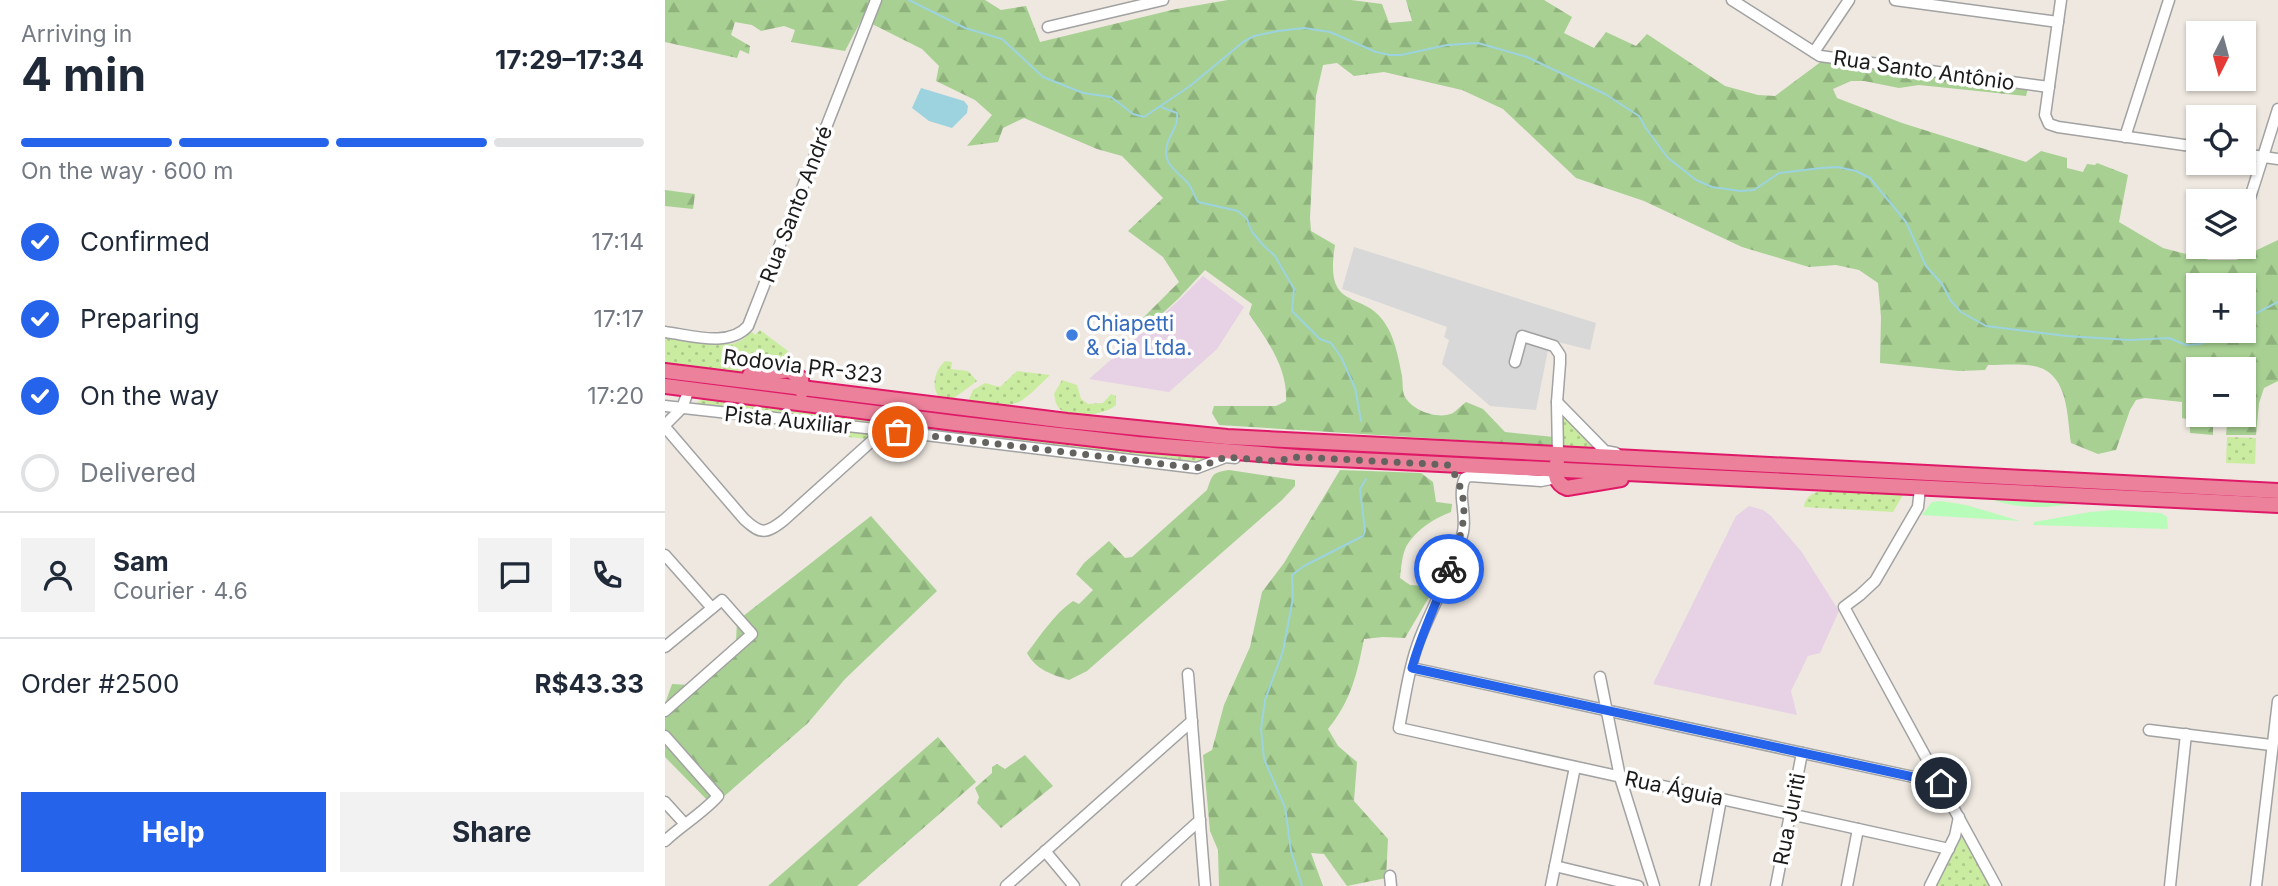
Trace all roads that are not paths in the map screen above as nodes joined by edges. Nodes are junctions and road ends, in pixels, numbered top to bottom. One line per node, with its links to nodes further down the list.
1 (876, 0): 19 (street, Rua Santo André)
2 (1163, 0): 9 (street)
3 (1732, 0): 10 (street, Rua Santo Antônio)
4 (1849, 0): 10 (street)
5 (1895, 0): 8 (street)
6 (2061, 0): 8 (street)
7 (2169, 0): 13 (street)
8 (2058, 22): 11 (street)
9 (1048, 27)
10 (1814, 52): 11 (street, Rua Santo Antônio)
11 (2049, 87): 13 (street)
12 (2278, 108): 16 (street)
13 (2125, 137): 14 (street)
14 (2186, 145)
15 (2256, 155): 16 (street)
16 (2263, 156): 17 (street); 18 (street)
17 (2278, 159)
18 (2253, 189)
19 (665, 332)
20 (1515, 362): 26 (street)
21 (665, 370): 23 (highway)
22 (665, 386): 24 (highway, Rodovia PR-323)
23 (803, 387): 25 (highway); 29 (highway, Rodovia PR-323)
24 (689, 389): 25 (highway, Rodovia PR-323); 28 (street)
25 (725, 393): 30 (highway, Rodovia PR-323)
26 (1557, 402): 33 (street); 35 (street)
27 (665, 406): 28 (street, Pista Auxiliar)
28 (683, 408): 30 (street, Pista Auxiliar); 31 (street)
29 (1017, 415): 30 (highway); 35 (highway)
30 (892, 425): 31 (street); 32 (highway, Rodovia PR-323); 32 (street, Pista Auxiliar)
31 (665, 426)
32 (1298, 457): 34 (highway, Rodovia PR-323)
33 (1639, 459): 35 (highway); 38 (highway)
34 (1449, 465): 35 (highway, Rodovia PR-323); 36 (street)
35 (1557, 466): 36 (street); 37 (highway)
36 (1461, 485): 43 (street)
37 (1920, 488): 39 (highway); 57 (street)
38 (2278, 491)
39 (2278, 505)
40 (665, 555): 41 (street)
41 (712, 608): 42 (street); 48 (street)
42 (665, 647)
43 (1412, 668): 47 (street); 55 (street, Rua Águia)
44 (1188, 674): 49 (street)
45 (1600, 677): 47 (street)
46 (2277, 701): 53 (street)
47 (1607, 710): 54 (street); 56 (street)
48 (665, 711)
49 (1192, 721): 62 (street); 67 (street)
50 (2149, 730): 51 (street)
51 (2186, 734): 53 (street); 81 (street)
52 (665, 736): 63 (street)
53 (2271, 745): 82 (street)
54 (1802, 753): 57 (street); 60 (street, Rua Juriti)
55 (1575, 767): 56 (street, Rua Águia); 68 (street)
56 (1620, 777): 58 (street, Rua Águia); 75 (street)
57 (1941, 783): 61 (street)
58 (1721, 799): 60 (street, Rua Águia); 76 (street)
59 (665, 802): 63 (street)
60 (1790, 814): 64 (street, Rua Águia); 77 (street, Rua Juriti)
61 (1959, 817): 66 (street); 80 (street)
62 (1200, 820): 71 (street); 72 (street)
63 (684, 823): 65 (street)
64 (1858, 829): 66 (street, Rua Águia); 78 (street)
65 (665, 841)
66 (1948, 849): 79 (street)
67 (1045, 851): 69 (street); 70 (street)
68 (1555, 866): 73 (street); 74 (street)
69 (1006, 886)
70 (1074, 886)
71 (1127, 886)
72 (1205, 886)
73 (1551, 886)
74 (1638, 886)
75 (1654, 886)
76 (1705, 886)
77 (1776, 886)
78 (1847, 886)
79 (1930, 886)
80 (1996, 886)
81 (2170, 886)
82 (2256, 886)

